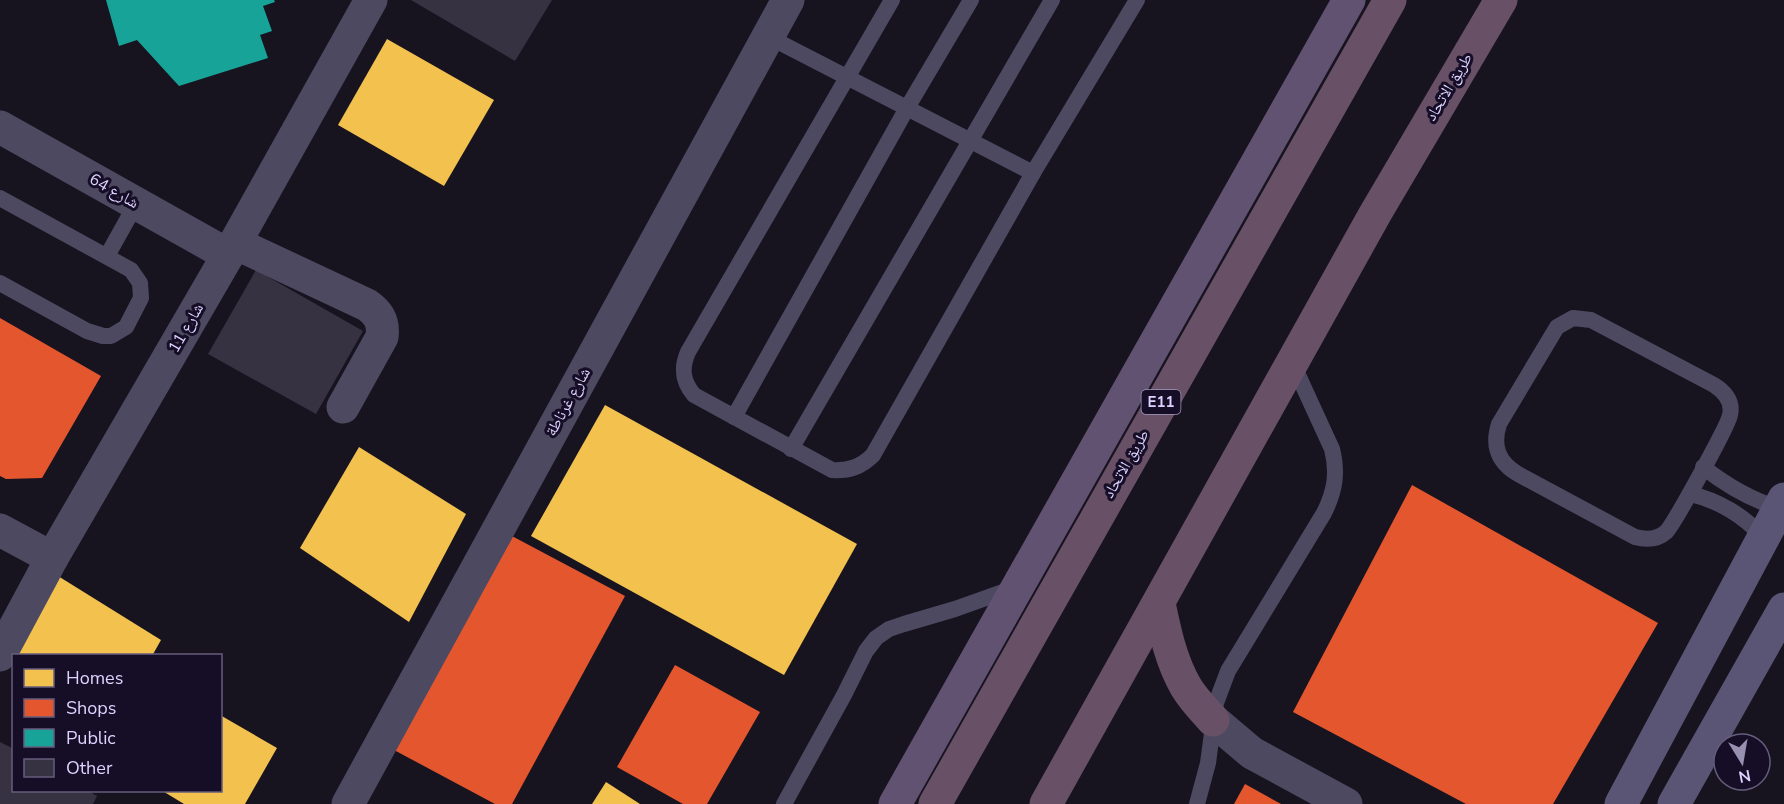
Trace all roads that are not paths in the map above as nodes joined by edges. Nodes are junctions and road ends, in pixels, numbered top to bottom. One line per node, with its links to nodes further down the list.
1 (371, 0): 18 (street, شارع 11)
2 (788, 0): 10 (street, شارع غرناطة)
3 (892, 0): 11 (lane)
4 (971, 0): 12 (lane)
5 (1052, 0): 14 (lane)
6 (1137, 0): 15 (lane)
7 (1349, 0): 31 (main road)
8 (1390, 0): 39 (highway, طريق الاتحاد / E11)
9 (1501, 0): 21 (highway, طريق الاتحاد)
10 (767, 36): 11 (lane); 36 (street, شارع غرناطة)
11 (846, 77): 12 (lane); 23 (lane)
12 (907, 108): 14 (lane); 23 (lane)
13 (0, 127): 17 (street, شارع 64)
14 (971, 142): 15 (lane); 24 (lane)
15 (1033, 173): 24 (lane)
16 (0, 198): 19 (lane)
17 (136, 204): 18 (street, شارع 64); 19 (lane)
18 (231, 249): 22 (street, شارع 64); 30 (street, شارع 11)
19 (107, 256): 20 (lane)
20 (0, 283)
21 (1293, 364): 32 (highway, طريق الاتحاد); 35 (lane)
22 (343, 407)
23 (734, 417): 24 (lane)
24 (791, 448)
25 (1703, 467): 26 (lane); 26 (lane); 27 (lane)
26 (1690, 494): 29 (lane)
27 (1781, 503): 29 (main road)
28 (0, 530): 30 (street)
29 (1763, 537): 43 (main road)
30 (52, 558): 34 (street, شارع 11)
31 (1015, 588): 37 (lane); 38 (main road)
32 (1159, 603): 35 (highway); 40 (highway, طريق الاتحاد)
33 (1784, 609): 44 (main road)
34 (0, 655)
35 (1213, 720): 41 (lane); 42 (street)
36 (348, 804)
37 (784, 804)
38 (894, 804)
39 (934, 804)
40 (1046, 804)
41 (1197, 804)
42 (1346, 804)
43 (1621, 804)
44 (1674, 804)

